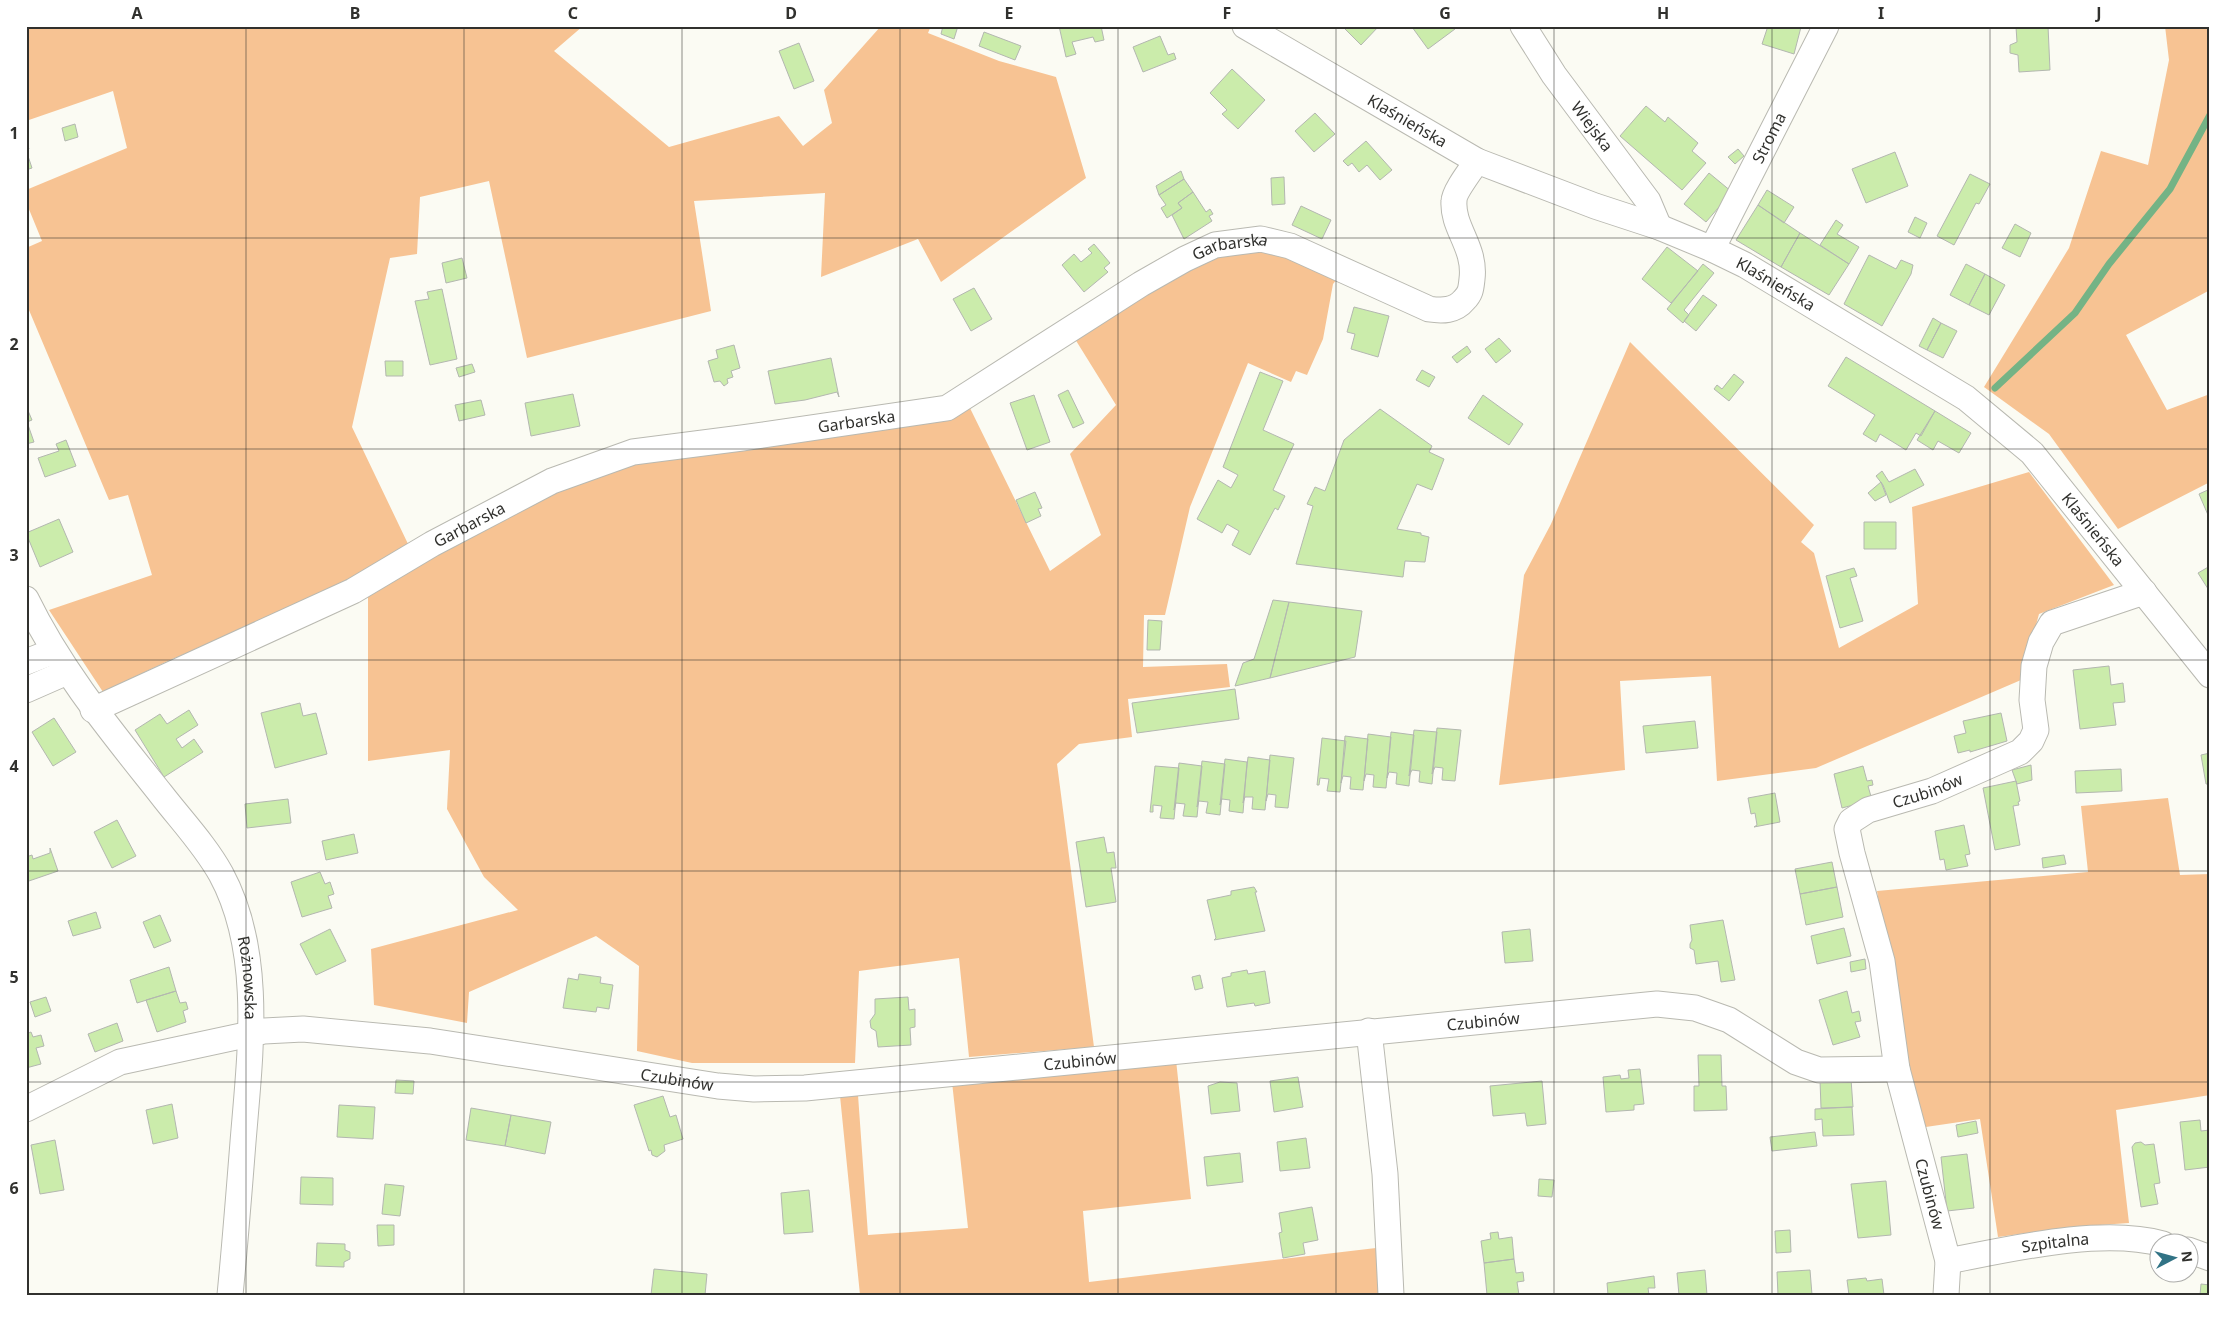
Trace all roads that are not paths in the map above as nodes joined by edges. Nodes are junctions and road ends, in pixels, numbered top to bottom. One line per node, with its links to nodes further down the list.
1 (1245, 26): 4 (street, Klaśnieńska)
2 (1523, 26): 5 (street, Wiejska)
3 (1826, 26): 6 (street, Stroma)
4 (1477, 161): 5 (street, Klaśnieńska); 14 (street, Garbarska)
5 (1659, 227): 6 (street, Klaśnieńska)
6 (1712, 249): 7 (street, Klaśnieńska)
7 (2144, 592): 12 (street, Klaśnieńska); 17 (street, Czubinów)
8 (26, 599): 9 (street, Rożnowska)
9 (54, 651): 10 (street); 11 (street, Rożnowska)
10 (26, 662)
11 (67, 672): 13 (street); 14 (street, Rożnowska)
12 (2210, 675)
13 (26, 690)
14 (93, 710): 16 (street, Rożnowska)
15 (1369, 1031): 16 (street, Czubinów); 17 (street, Czubinów); 24 (street)
16 (250, 1034): 18 (street, Czubinów); 23 (street, Rożnowska)
17 (1897, 1069): 22 (street, Czubinów)
18 (26, 1110)
19 (2148, 1241): 22 (street, Szpitalna)
20 (2198, 1254): 21 (street)
21 (2210, 1258)
22 (1948, 1261): 25 (street, Czubinów)
23 (230, 1295)
24 (1391, 1295)
25 (1946, 1295)

